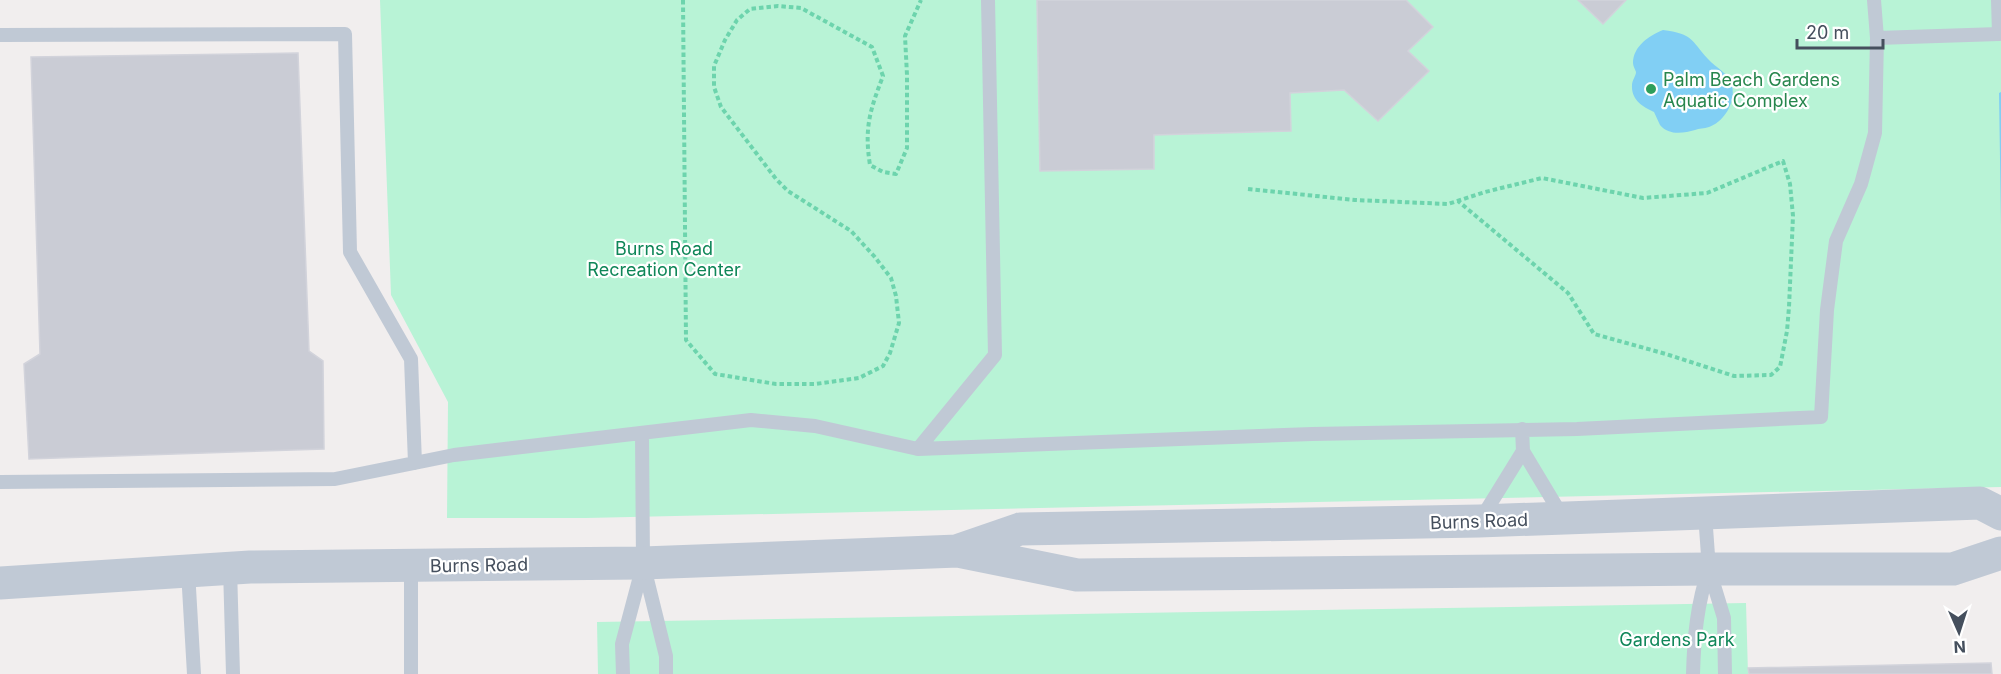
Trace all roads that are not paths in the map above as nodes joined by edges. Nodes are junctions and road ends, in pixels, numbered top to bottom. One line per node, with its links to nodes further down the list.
1 (988, 0): 8 (lane)
2 (1874, 0): 5 (lane)
3 (1998, 0): 5 (lane)
4 (0, 35): 10 (lane)
5 (1877, 38): 6 (lane)
6 (1522, 429): 8 (lane); 9 (lane)
7 (642, 433): 8 (lane); 10 (lane); 18 (lane)
8 (918, 449)
9 (1522, 451): 14 (lane); 15 (lane)
10 (415, 463): 11 (lane)
11 (0, 482)
12 (1705, 514): 13 (street, Burns Road); 14 (street, Burns Road); 21 (lane)
13 (2001, 514)
14 (1563, 518): 15 (street, Burns Road)
15 (1479, 521): 16 (street, Burns Road)
16 (958, 550): 18 (street, Burns Road); 21 (street, Burns Road)
17 (2001, 553): 21 (street, Burns Road)
18 (643, 563): 19 (street, Burns Road); 27 (lane); 28 (lane)
19 (411, 565): 20 (street, Burns Road); 26 (lane)
20 (230, 568): 22 (street, Burns Road); 25 (lane)
21 (1709, 569): 29 (lane); 30 (lane)
22 (188, 571): 23 (street, Burns Road); 24 (lane)
23 (0, 583)
24 (194, 674)
25 (233, 674)
26 (411, 674)
27 (623, 674)
28 (666, 674)
29 (1693, 674)
30 (1725, 674)

